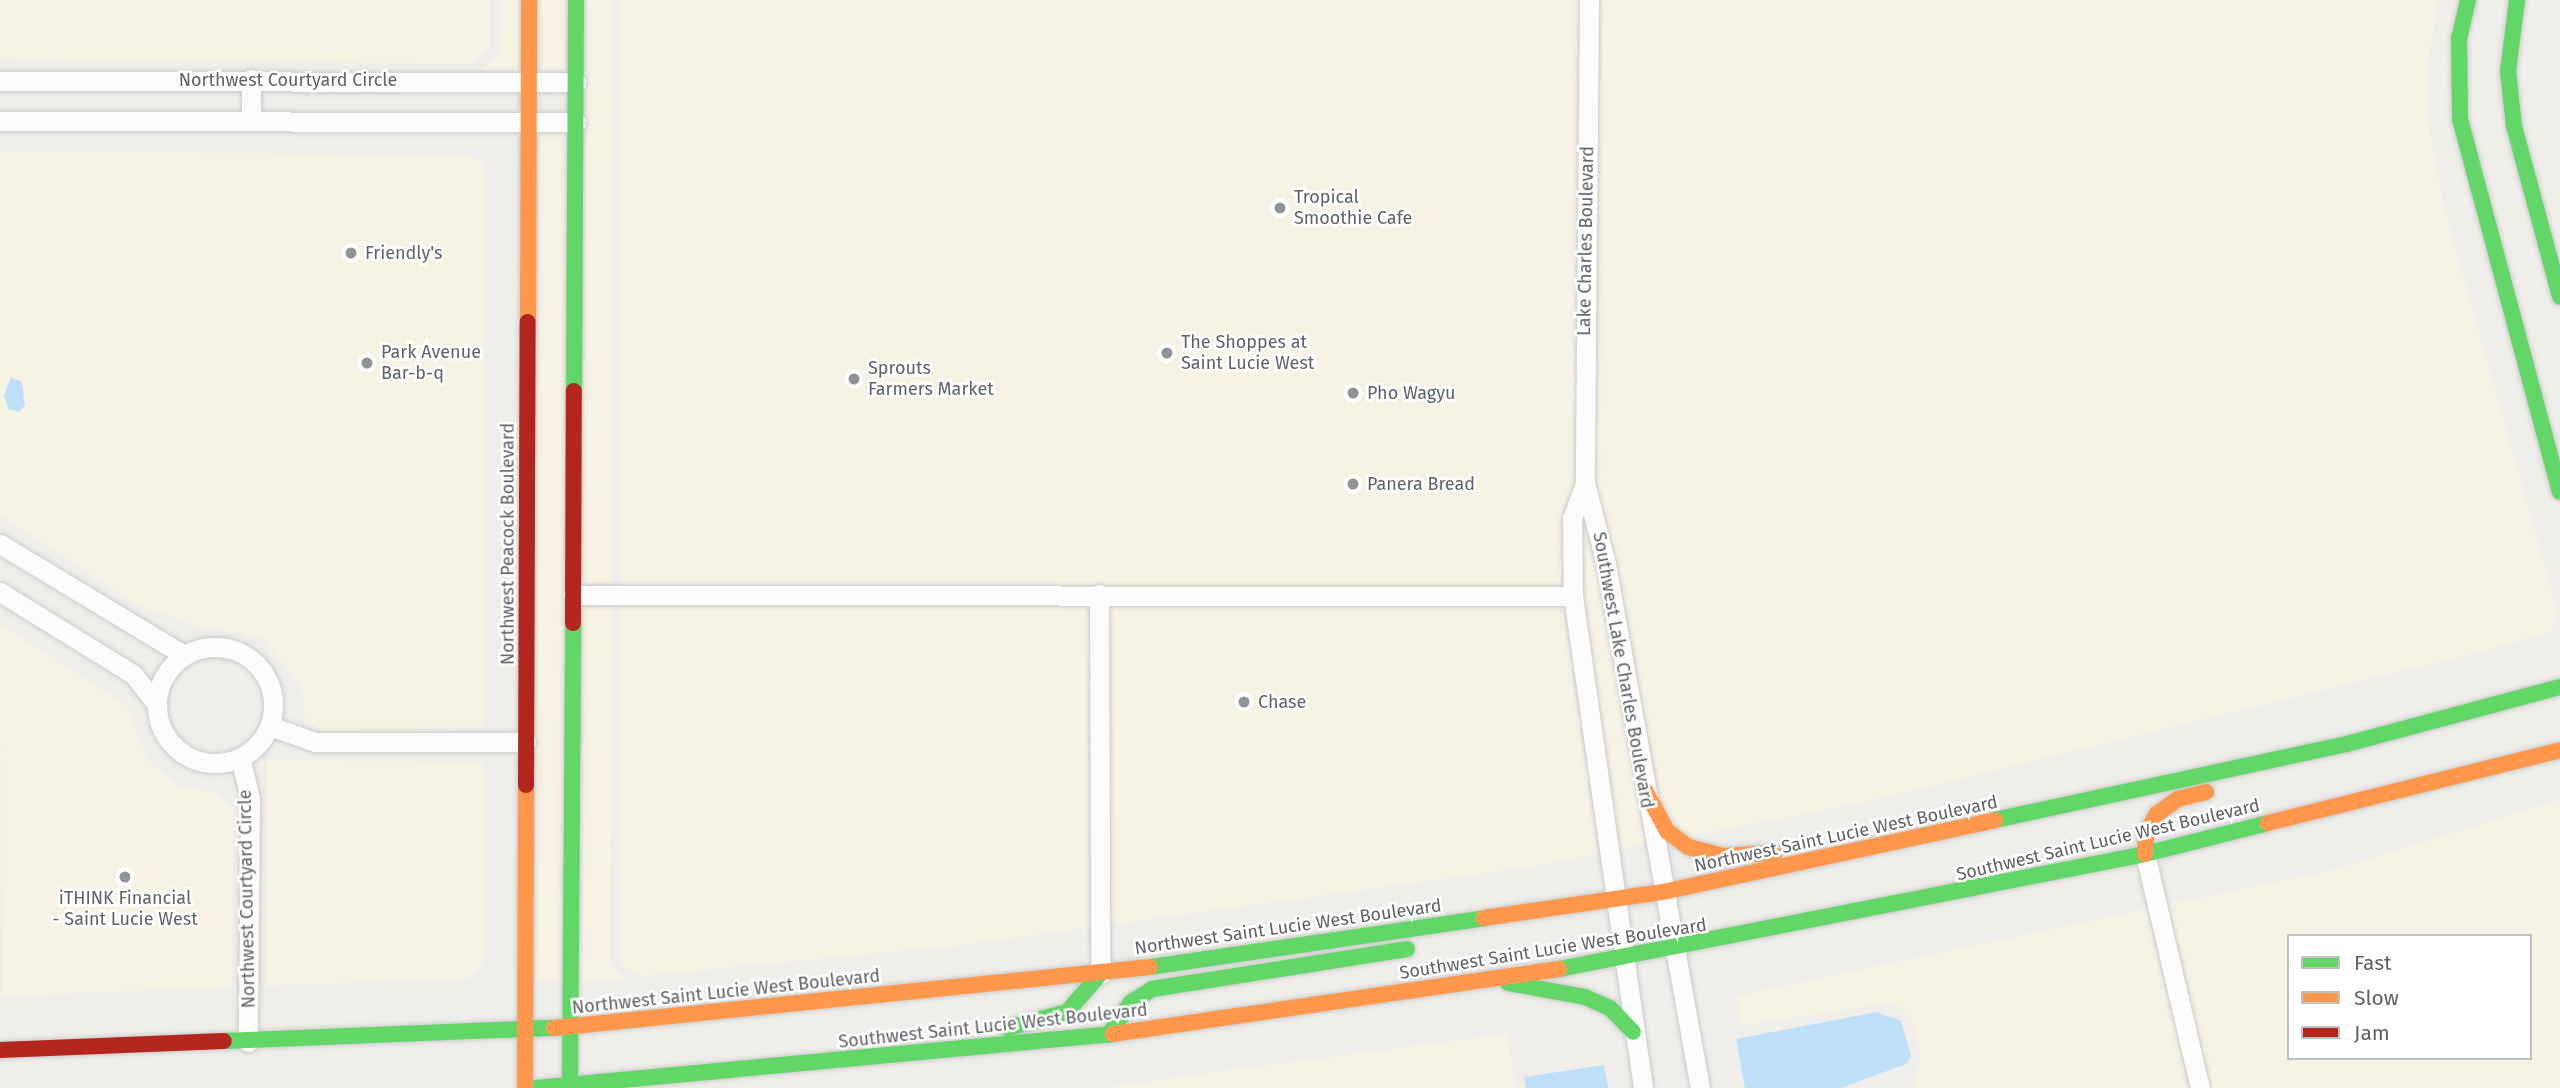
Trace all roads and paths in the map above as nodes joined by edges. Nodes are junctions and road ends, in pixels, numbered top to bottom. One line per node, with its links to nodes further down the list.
1 (529, 0): 8 (main road, Northwest Peacock Boulevard)
2 (576, 0): 9 (main road)
3 (1589, 0): 15 (street, Lake Charles Boulevard)
4 (2468, 0): 16 (main road)
5 (2499, 4): 14 (main road)
6 (251, 79): 7 (street, Northwest Courtyard Circle); 8 (street, Northwest Courtyard Circle); 10 (street)
7 (0, 81)
8 (529, 82): 9 (street, Northwest Courtyard Circle); 12 (main road, Northwest Peacock Boulevard)
9 (576, 82): 13 (main road)
10 (251, 120): 11 (street); 12 (street)
11 (0, 121)
12 (529, 121): 13 (street); 27 (main road, Northwest Peacock Boulevard)
13 (576, 122): 20 (main road)
14 (2560, 297)
15 (1585, 483): 21 (street, Southwest Lake Charles Boulevard); 30 (street, Southwest Lake Charles Boulevard)
16 (2560, 492)
17 (0, 544): 22 (street)
18 (0, 593): 24 (street)
19 (1099, 594): 20 (street); 21 (street); 40 (street)
20 (573, 595): 42 (main road)
21 (1573, 596): 34 (street, Southwest Lake Charles Boulevard)
22 (184, 655): 24 (street); 26 (street)
23 (2560, 687): 25 (main road, Northwest Saint Lucie West Boulevard)
24 (156, 703): 29 (street)
25 (2482, 708): 31 (main road, Northwest Saint Lucie West Boulevard); 32 (main road)
26 (270, 726): 27 (street); 29 (street)
27 (526, 742): 43 (main road, Northwest Peacock Boulevard)
28 (2560, 750): 32 (main road, Southwest Saint Lucie West Boulevard)
29 (240, 757): 46 (street, Northwest Courtyard Circle)
30 (1645, 790): 31 (main road); 33 (street, Southwest Lake Charles Boulevard)
31 (1940, 836): 33 (main road, Northwest Saint Lucie West Boulevard)
32 (2145, 854): 38 (main road, Southwest Saint Lucie West Boulevard); 54 (street)
33 (1663, 892): 34 (main road, Northwest Saint Lucie West Boulevard); 38 (street, Southwest Lake Charles Boulevard)
34 (1615, 899): 35 (main road, Northwest Saint Lucie West Boulevard); 39 (street, Southwest Lake Charles Boulevard)
35 (1499, 916): 36 (main road); 40 (main road, Northwest Saint Lucie West Boulevard)
36 (1447, 943)
37 (1421, 947): 45 (main road)
38 (1674, 951): 39 (main road, Southwest Saint Lucie West Boulevard); 53 (street, Southwest Lake Charles Boulevard)
39 (1622, 960): 41 (main road, Southwest Saint Lucie West Boulevard); 44 (street, Southwest Lake Charles Boulevard)
40 (1100, 974): 42 (main road, Northwest Saint Lucie West Boulevard); 48 (main road)
41 (1492, 979): 44 (main road); 45 (main road, Southwest Saint Lucie West Boulevard)
42 (574, 1027): 43 (main road, Northwest Saint Lucie West Boulevard); 49 (main road)
43 (525, 1030): 46 (main road, Northwest Saint Lucie West Boulevard); 50 (main road, Northwest Peacock Boulevard)
44 (1633, 1032): 52 (street, Southwest Lake Charles Boulevard)
45 (1108, 1035): 48 (main road, Southwest Saint Lucie West Boulevard)
46 (248, 1042): 47 (main road, Northwest Saint Lucie West Boulevard)
47 (0, 1050)
48 (712, 1075): 49 (main road, Southwest Saint Lucie West Boulevard)
49 (569, 1087): 51 (main road, Southwest Saint Lucie West Boulevard)
50 (525, 1088)
51 (536, 1088)
52 (1643, 1088)
53 (1700, 1088)
54 (2200, 1088)

